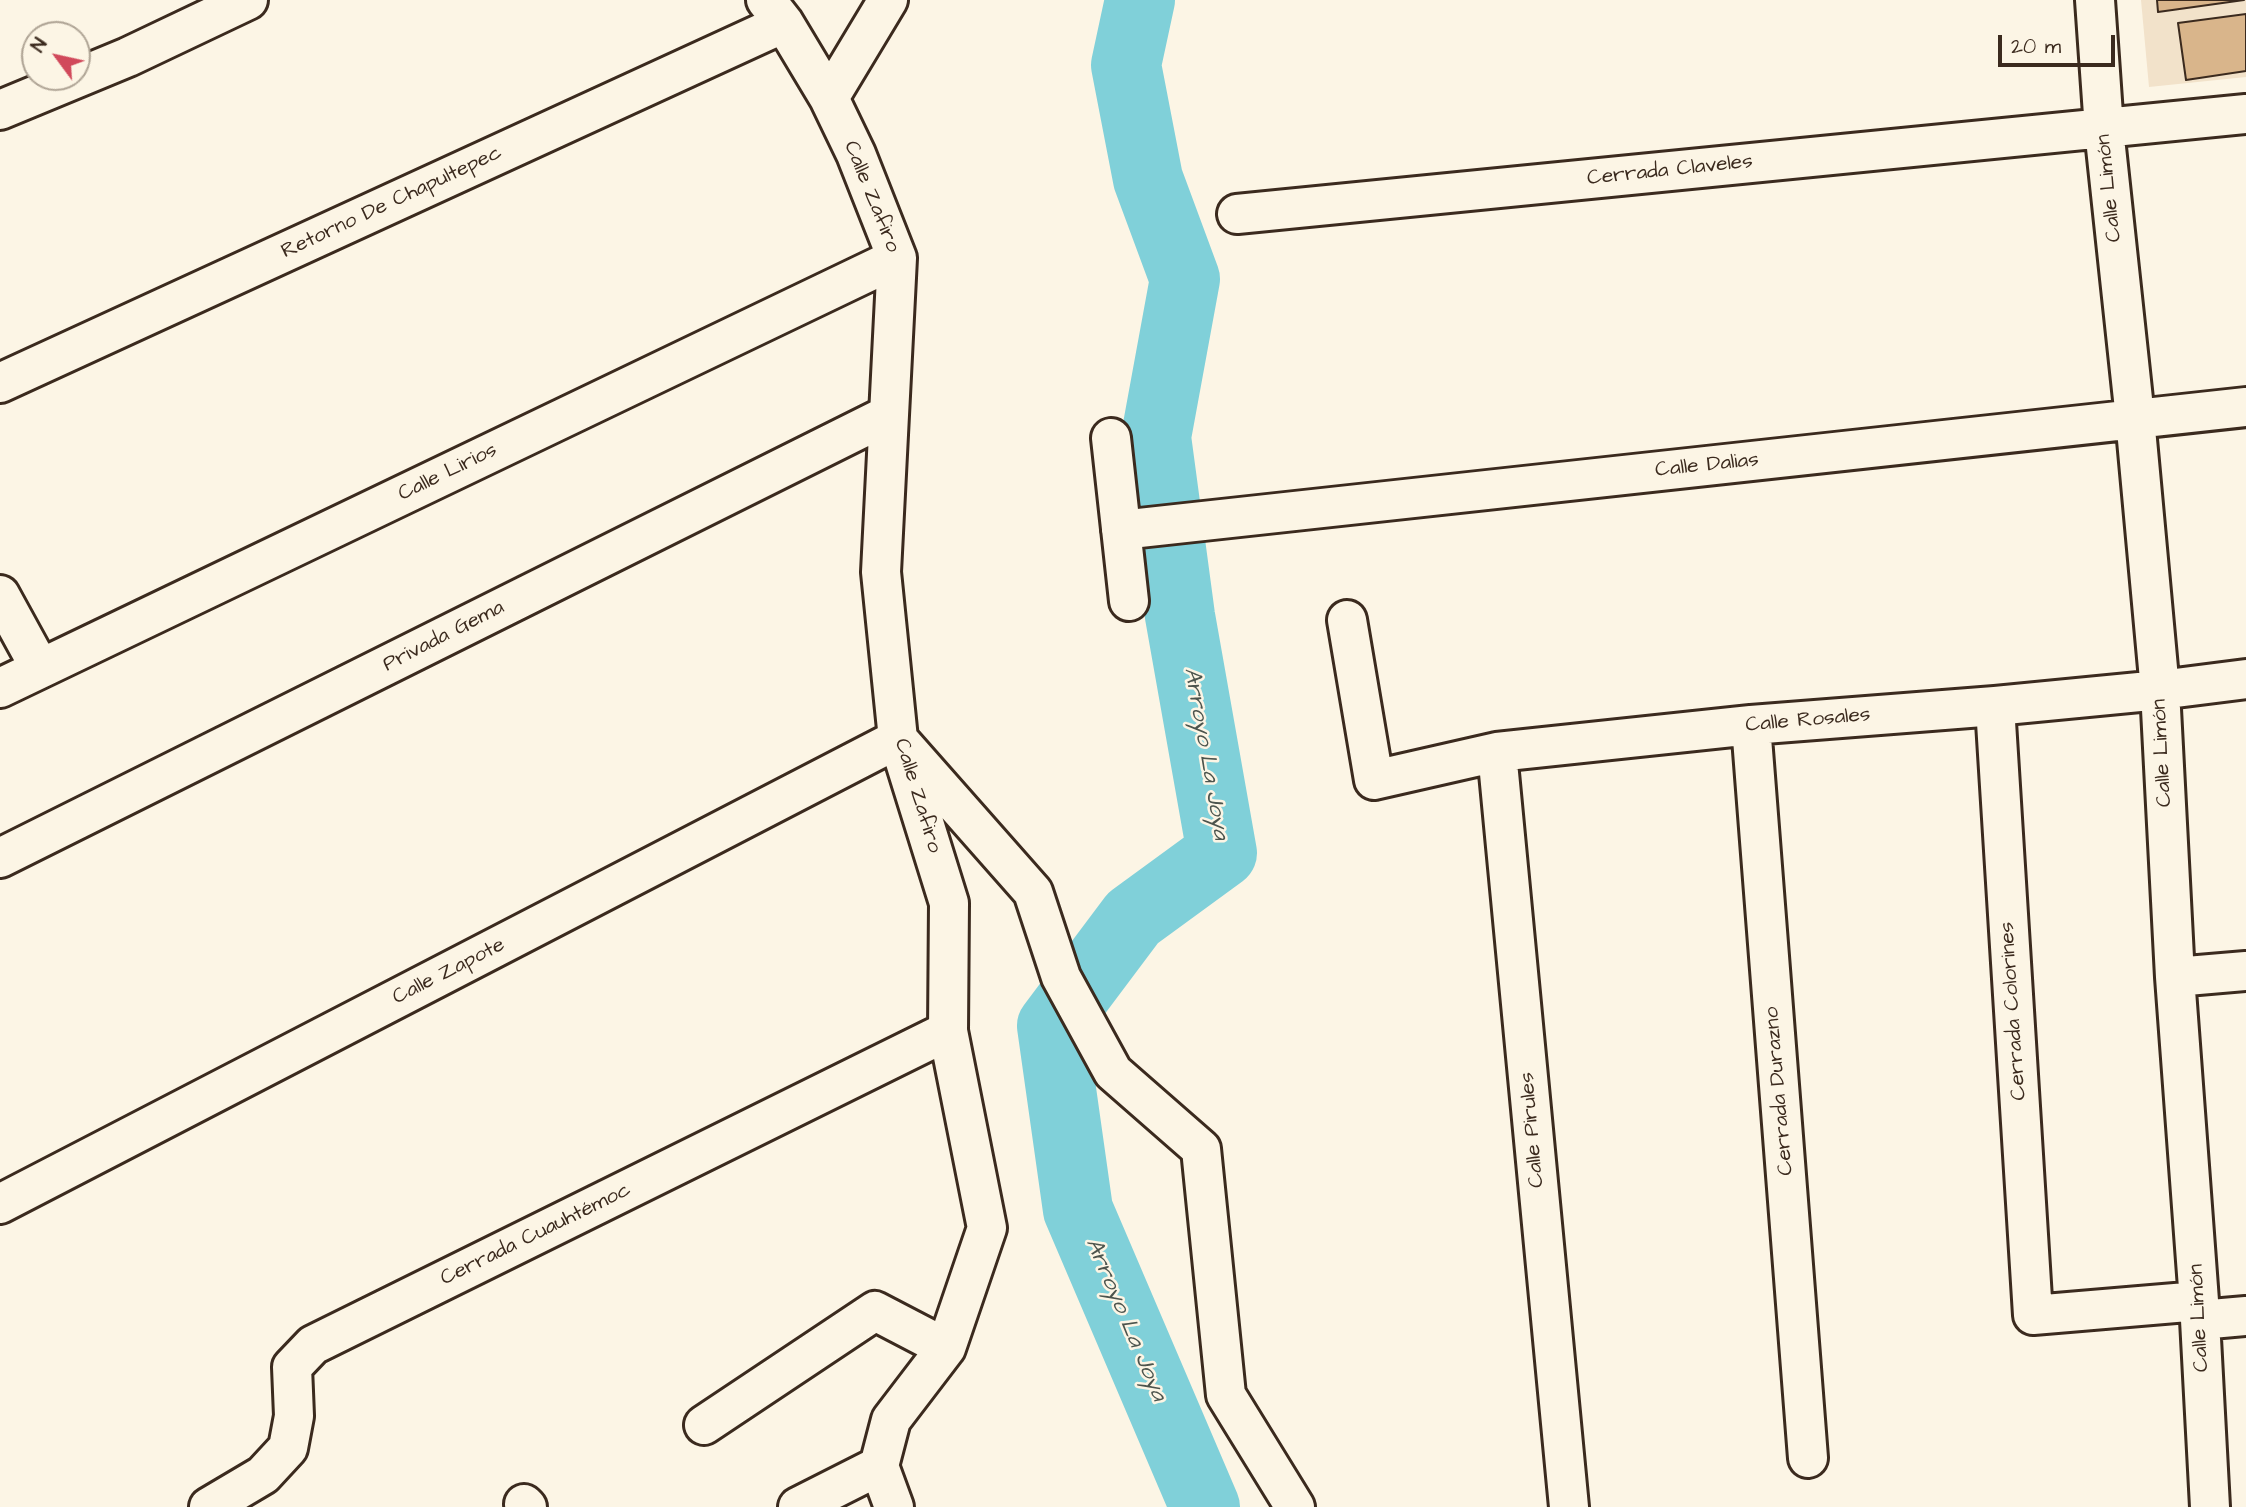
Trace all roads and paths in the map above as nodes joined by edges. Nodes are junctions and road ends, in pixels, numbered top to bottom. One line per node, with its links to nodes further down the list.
1 (248, 0): 6 (street)
2 (888, 0): 5 (street)
3 (2095, 0): 8 (street, Calle Limón)
4 (775, 11): 5 (street, Calle Zafiro); 11 (street, Retorno De Chapultepec)
5 (829, 98): 10 (street, Calle Zafiro)
6 (0, 110)
7 (2246, 114): 8 (street, Cerrada Claveles)
8 (2104, 129): 9 (street, Cerrada Claveles); 14 (street, Calle Limón)
9 (1237, 214)
10 (897, 258): 13 (street, Calle Zafiro); 20 (street, Calle Lirios)
11 (0, 383)
12 (2246, 407): 14 (street, Calle Dalias)
13 (888, 415): 26 (street, Calle Zafiro); 28 (street, Privada Gema)
14 (2135, 418): 16 (street, Calle Dalias); 23 (street, Calle Limón)
15 (1111, 438): 16 (street)
16 (1121, 530): 18 (street)
17 (0, 595): 20 (street)
18 (1129, 601)
19 (1347, 620): 27 (street, Calle Rosales)
20 (40, 668): 22 (street, Calle Lirios)
21 (2246, 680): 23 (street, Calle Rosales)
22 (0, 688)
23 (2160, 690): 24 (street, Calle Rosales); 30 (street, Calle Limón)
24 (1995, 706): 25 (street, Calle Rosales); 33 (street, Cerrada Colorines)
25 (1751, 725): 27 (street, Calle Rosales); 37 (street, Cerrada Durazno)
26 (898, 740): 31 (street, Calle Zafiro); 32 (street, Calle Zapote); 42 (street)
27 (1497, 752): 43 (street, Calle Pirules)
28 (0, 858)
29 (2246, 971): 30 (street)
30 (2175, 976): 33 (street, Calle Limón)
31 (948, 1031): 35 (street, Calle Zafiro); 39 (street, Cerrada Cuauhtémoc)
32 (0, 1204)
33 (2200, 1311): 34 (street); 44 (street, Calle Limón)
34 (2246, 1316)
35 (946, 1348): 36 (street); 38 (street, Calle Zafiro)
36 (704, 1425)
37 (1808, 1458)
38 (879, 1466): 40 (street); 41 (street)
39 (209, 1507)
40 (799, 1507)
41 (894, 1507)
42 (1294, 1507)
43 (1569, 1507)
44 (2210, 1507)

